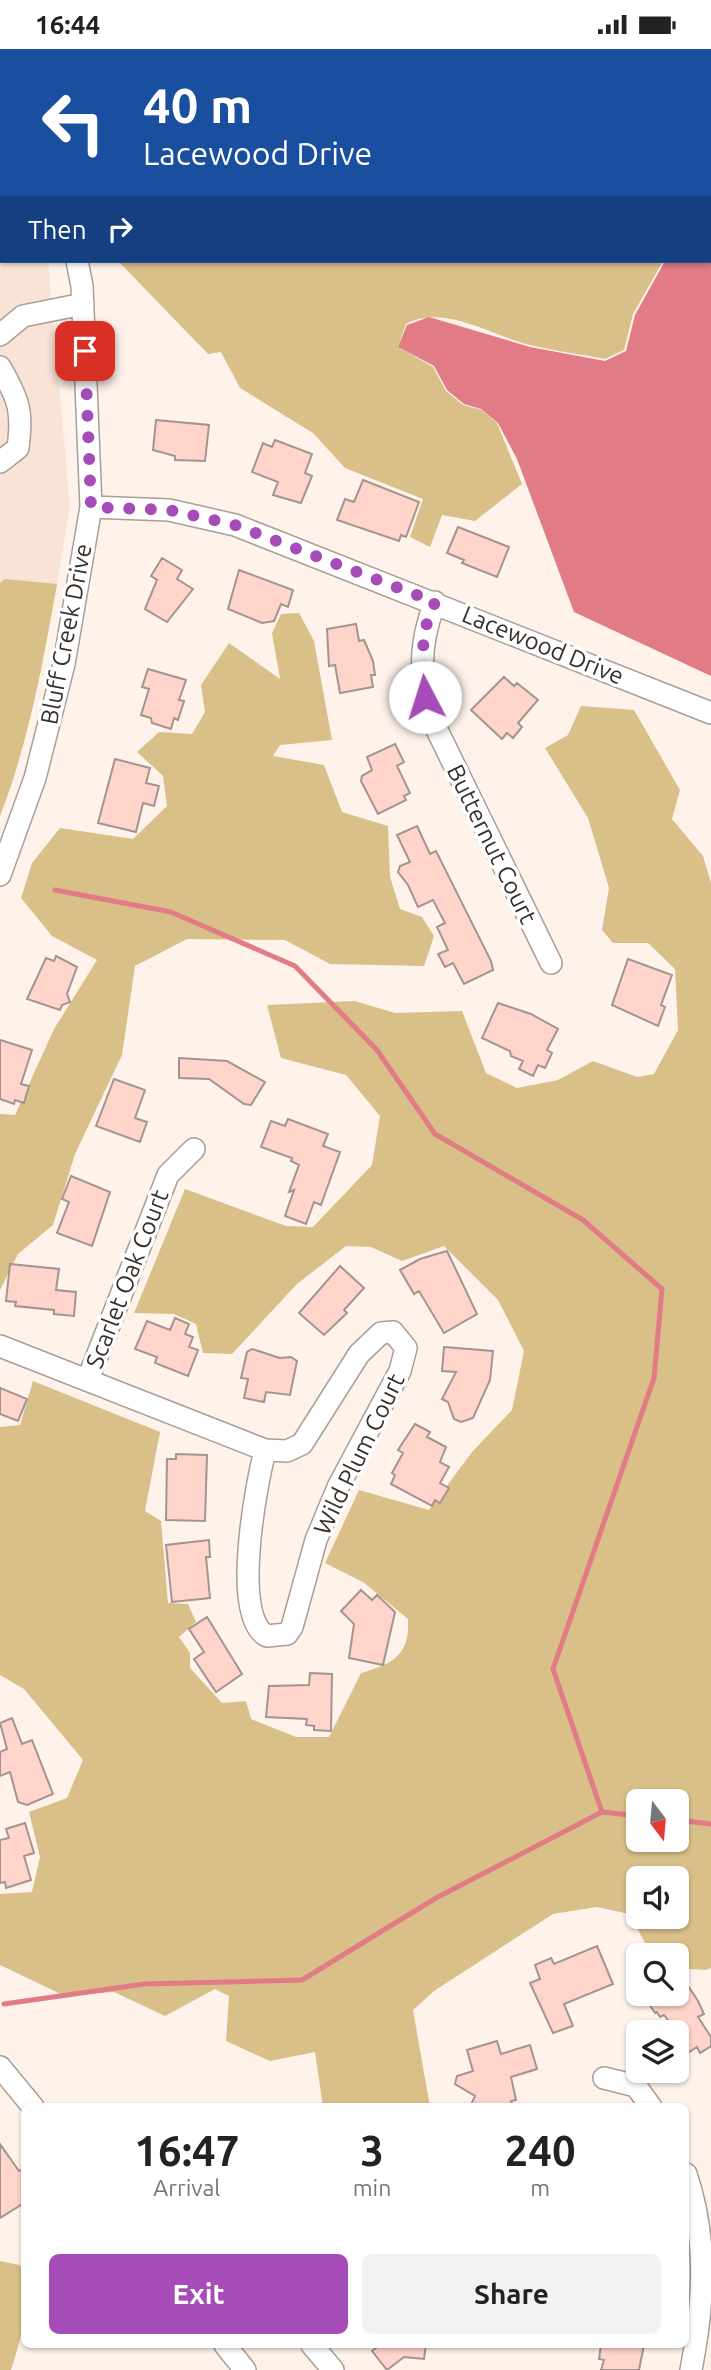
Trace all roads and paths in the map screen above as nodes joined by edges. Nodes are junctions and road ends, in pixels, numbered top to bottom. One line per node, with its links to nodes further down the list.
1 (77, 263): 2 (street, Bluff Creek Drive)
2 (83, 305): 3 (street); 6 (street, Bluff Creek Drive)
3 (0, 335)
4 (0, 367): 5 (street)
5 (0, 462)
6 (91, 507): 7 (street, Lacewood Drive); 9 (street, Bluff Creek Drive)
7 (435, 602): 8 (street, Lacewood Drive); 10 (street, Butternut Court)
8 (711, 713)
9 (0, 875)
10 (551, 963)
11 (194, 1149): 13 (street, Scarlet Oak Court)
12 (0, 1346): 13 (street, Wild Plum Court)
13 (88, 1379): 14 (street, Wild Plum Court)
14 (265, 1450): 14 (street, Wild Plum Court)
15 (0, 2067): 17 (street)
16 (604, 2078): 18 (street)
17 (30, 2103)
18 (648, 2103)
19 (689, 2185): 20 (street)
20 (706, 2300): 21 (street)
21 (704, 2339): 26 (street)
22 (227, 2348): 24 (street)
23 (315, 2348): 25 (street)
24 (245, 2370)
25 (333, 2370)
26 (691, 2370)

